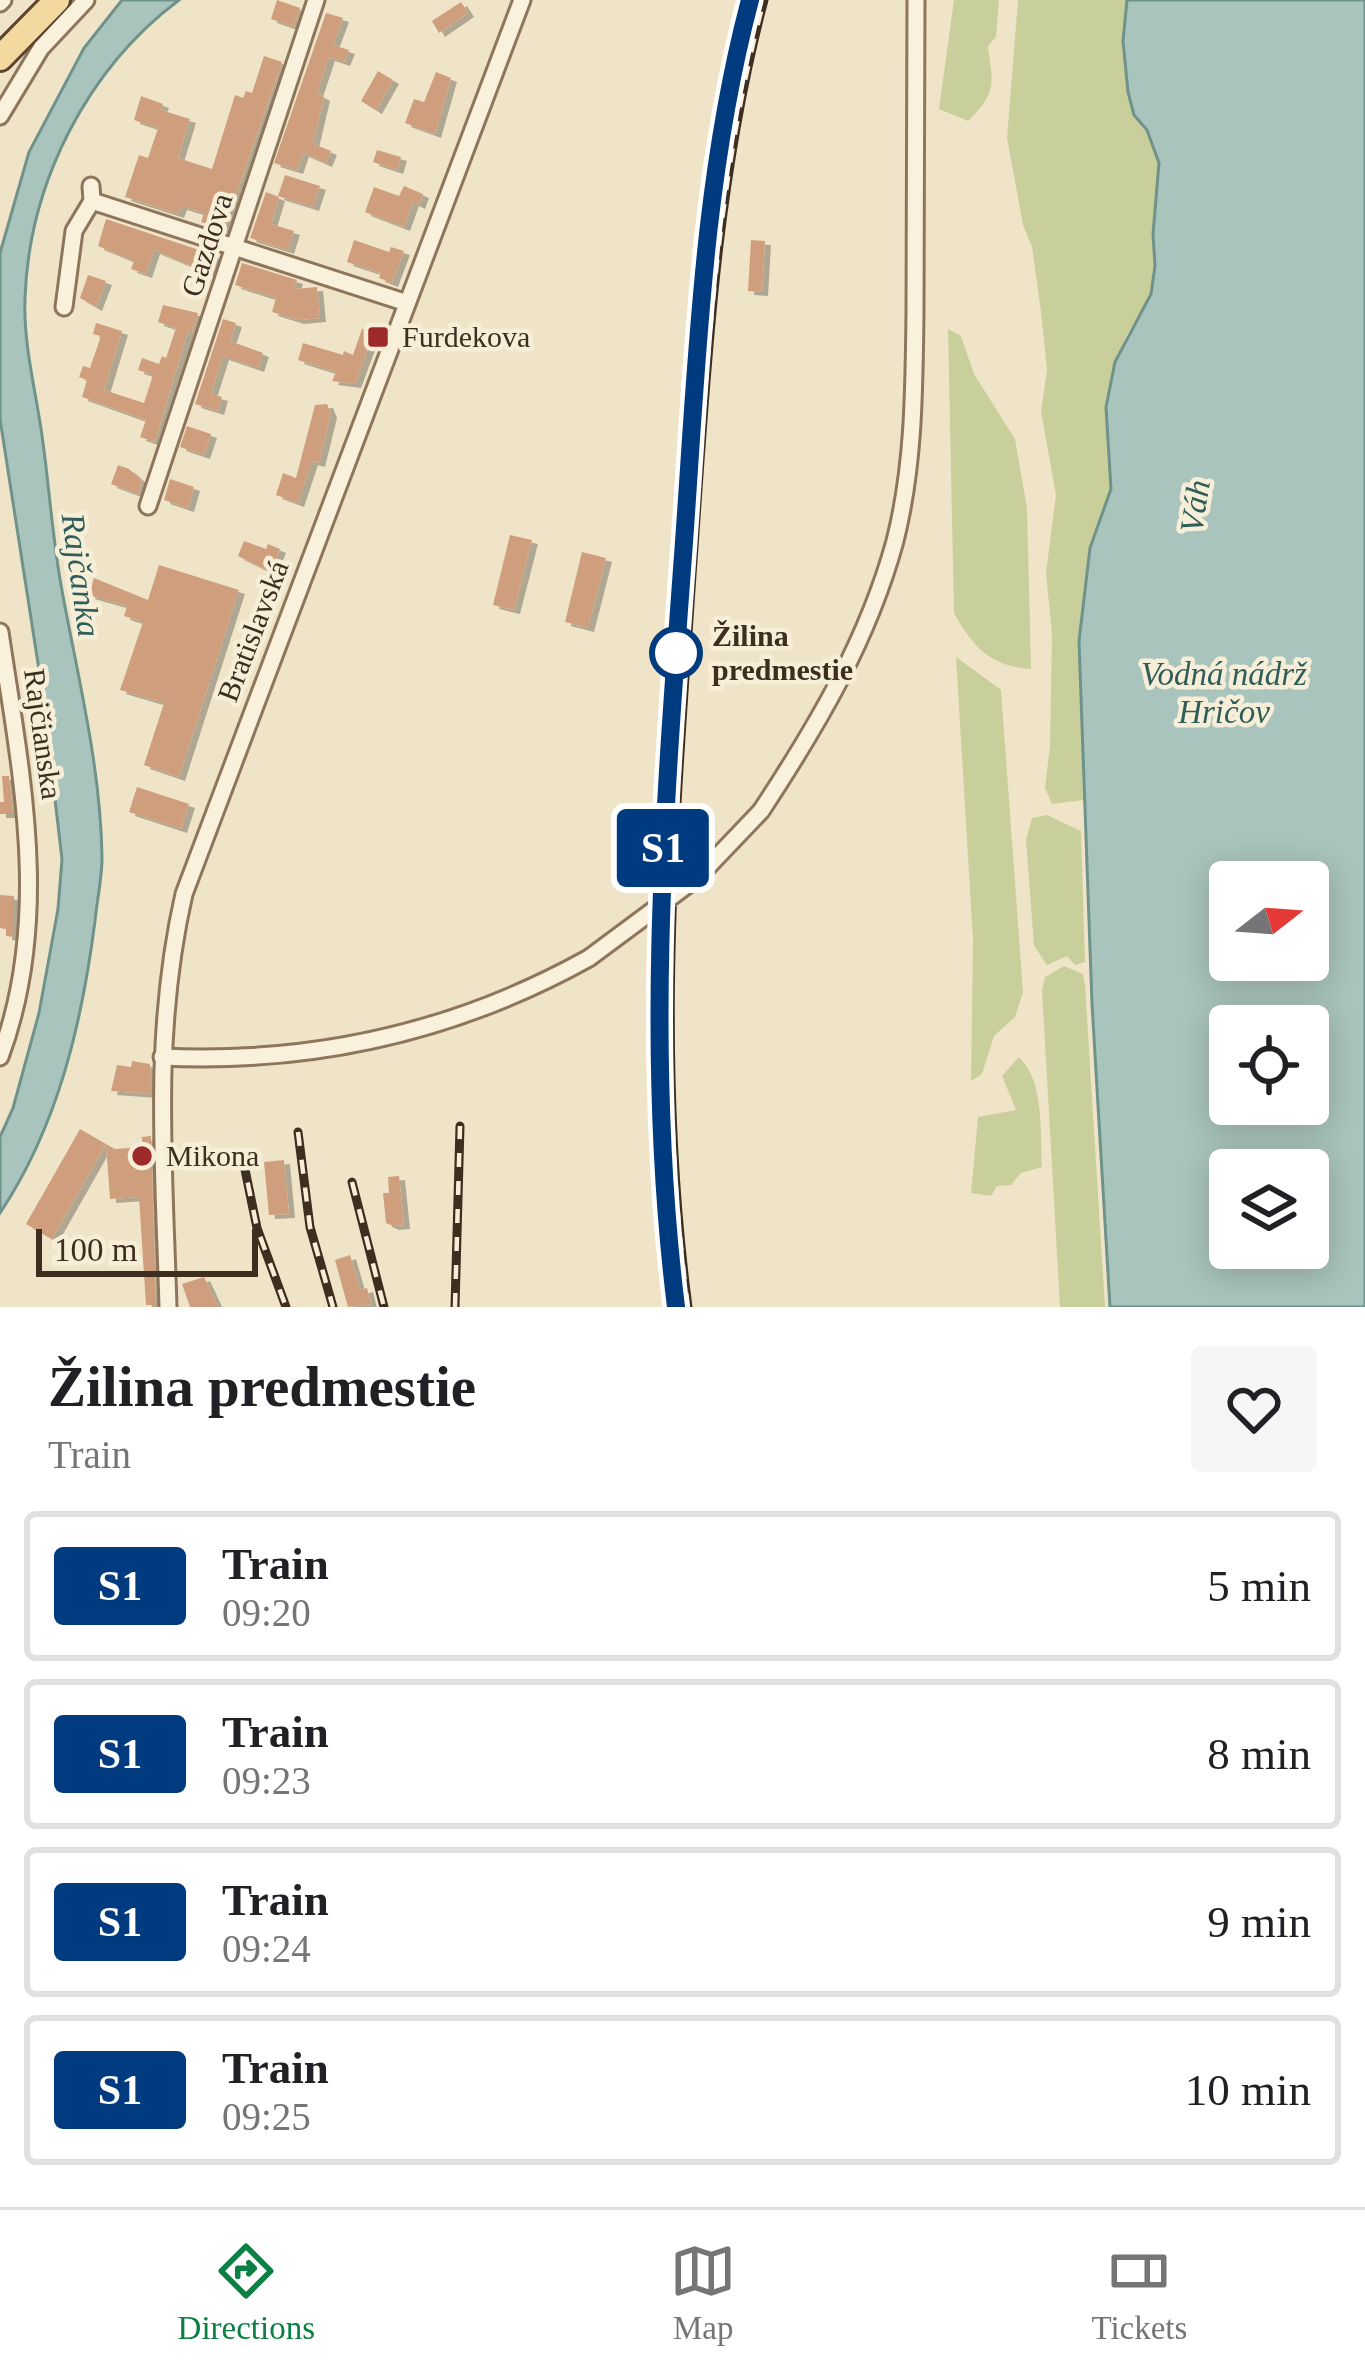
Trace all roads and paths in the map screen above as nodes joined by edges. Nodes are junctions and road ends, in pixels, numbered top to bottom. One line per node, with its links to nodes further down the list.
1 (32, 0): 7 (main road)
2 (57, 0): 8 (main road)
3 (86, 0): 9 (street)
4 (316, 0): 10 (street, Gazdova)
5 (522, 0): 11 (street, Bratislavská)
6 (916, 0): 16 (street, bridge)
7 (0, 33)
8 (0, 58)
9 (0, 116)
10 (235, 247): 11 (street); 12 (street); 13 (street, Gazdova)
11 (407, 303): 16 (street, Bratislavská)
12 (64, 307)
13 (148, 506)
14 (0, 636): 15 (street, Rajčianska)
15 (0, 1057)
16 (162, 1057): 17 (street, Bratislavská)
17 (168, 1307)

